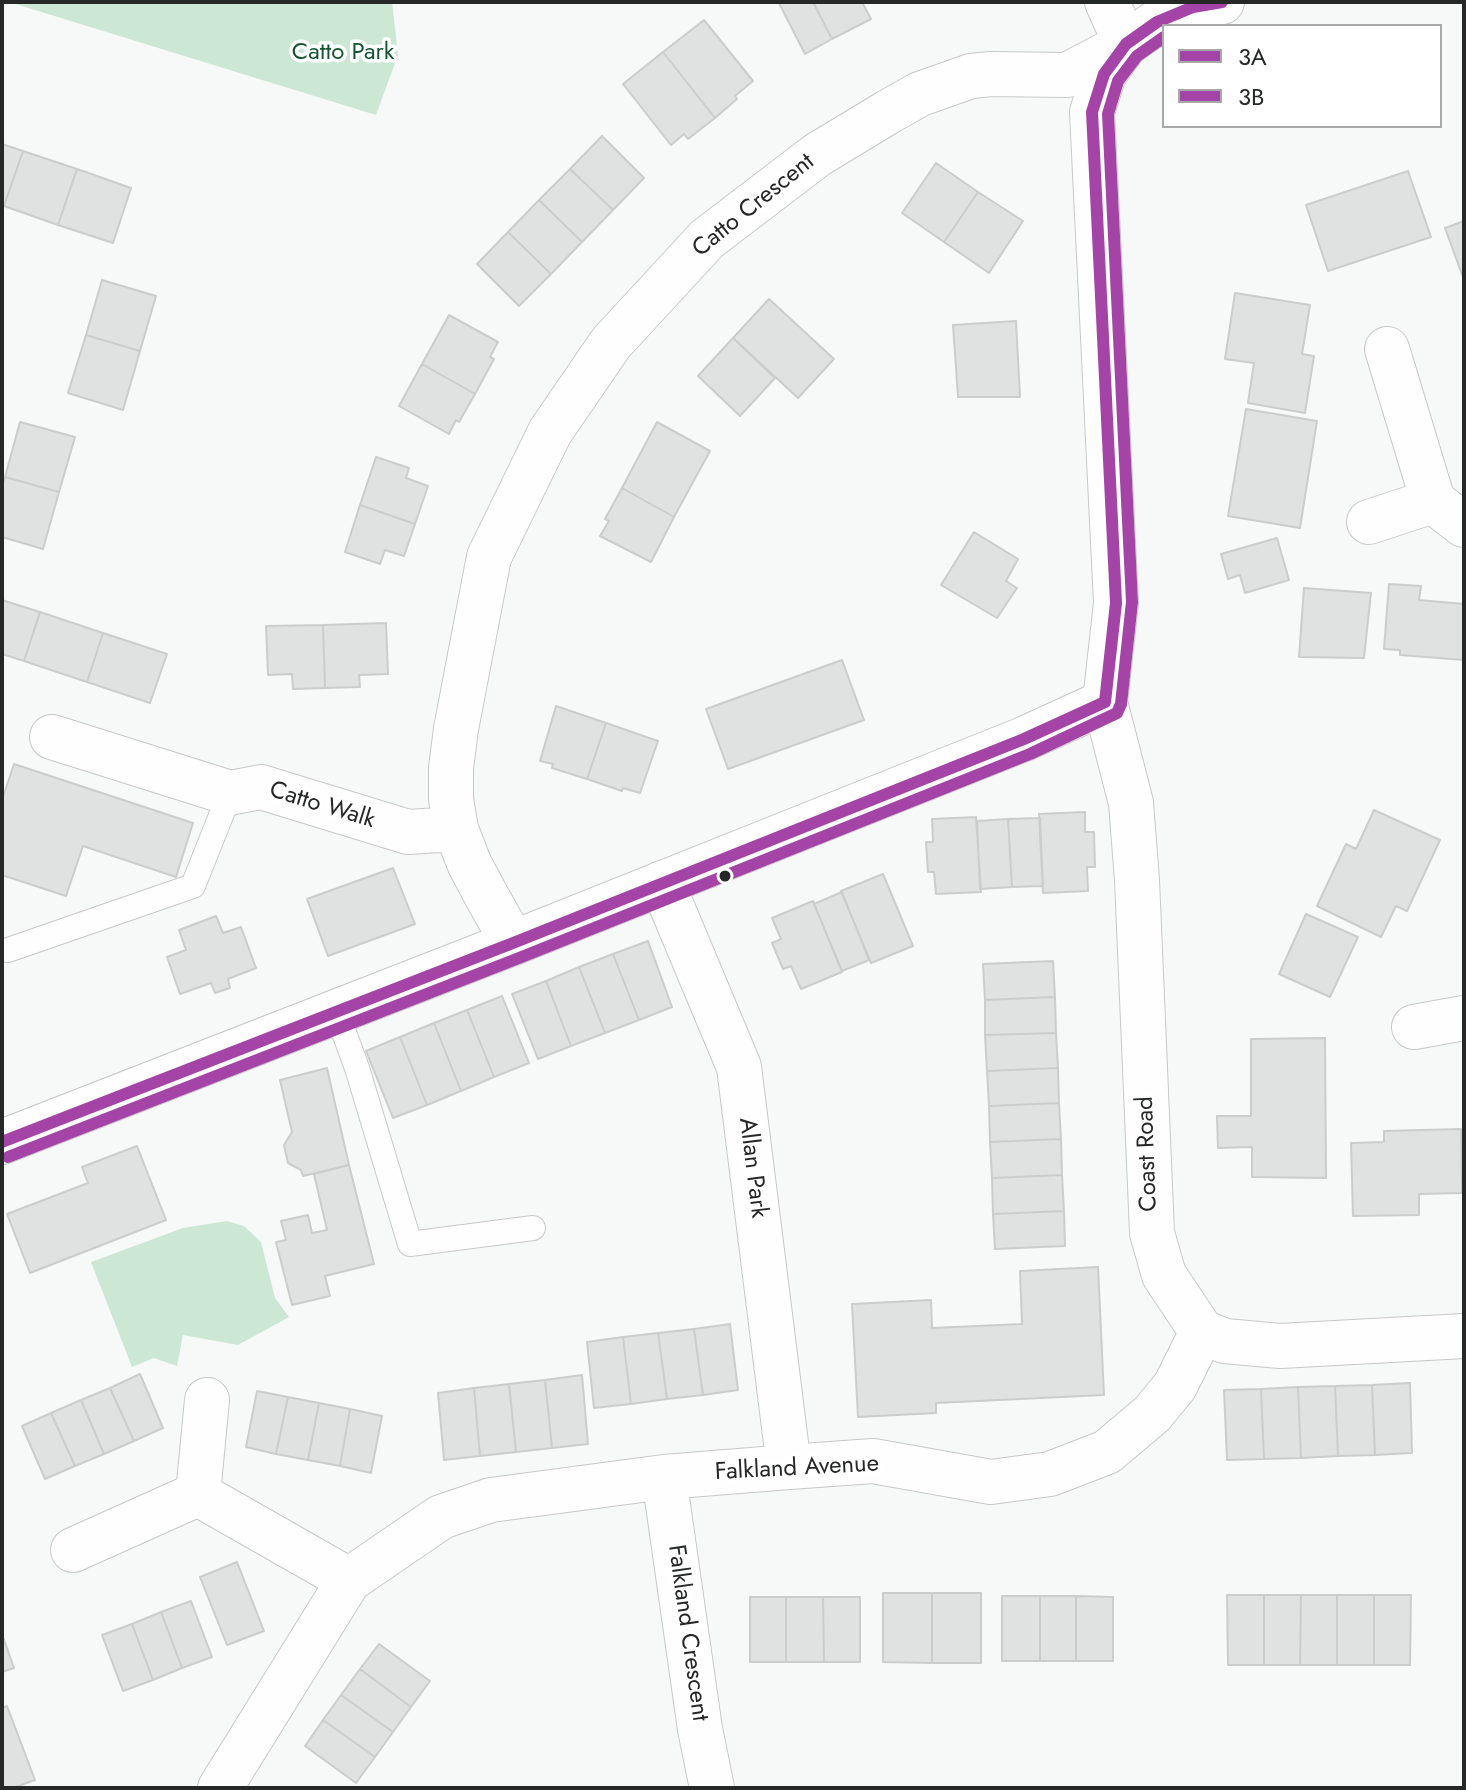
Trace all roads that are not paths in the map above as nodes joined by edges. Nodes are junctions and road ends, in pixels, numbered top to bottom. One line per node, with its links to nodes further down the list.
1 (1107, 2): 3 (street)
2 (1222, 2): 3 (street)
3 (1126, 44): 7 (street); 10 (street, Catto Crescent)
4 (1387, 349): 5 (street)
5 (1448, 513): 6 (street)
6 (1369, 522)
7 (1105, 702): 11 (street); 19 (street, Coast Road)
8 (52, 737): 9 (street, Catto Walk)
9 (230, 793): 10 (street, Catto Walk); 13 (lane)
10 (456, 829): 12 (street, Catto Crescent)
11 (662, 883): 12 (street); 22 (street, Allan Park)
12 (513, 943): 14 (street)
13 (8, 950)
14 (336, 1011): 17 (street); 18 (lane)
15 (1464, 1018): 16 (street)
16 (1414, 1027)
17 (2, 1142)
18 (533, 1228)
19 (1202, 1332): 20 (street); 22 (street, Falkland Avenue)
20 (1464, 1336)
21 (207, 1400): 24 (street)
22 (789, 1467): 23 (street, Falkland Avenue)
23 (664, 1477): 26 (street, Falkland Avenue); 28 (street, Falkland Crescent)
24 (198, 1494): 25 (street); 26 (street)
25 (73, 1550)
26 (349, 1580): 27 (street, Falkland Avenue)
27 (220, 1788)
28 (712, 1788)

